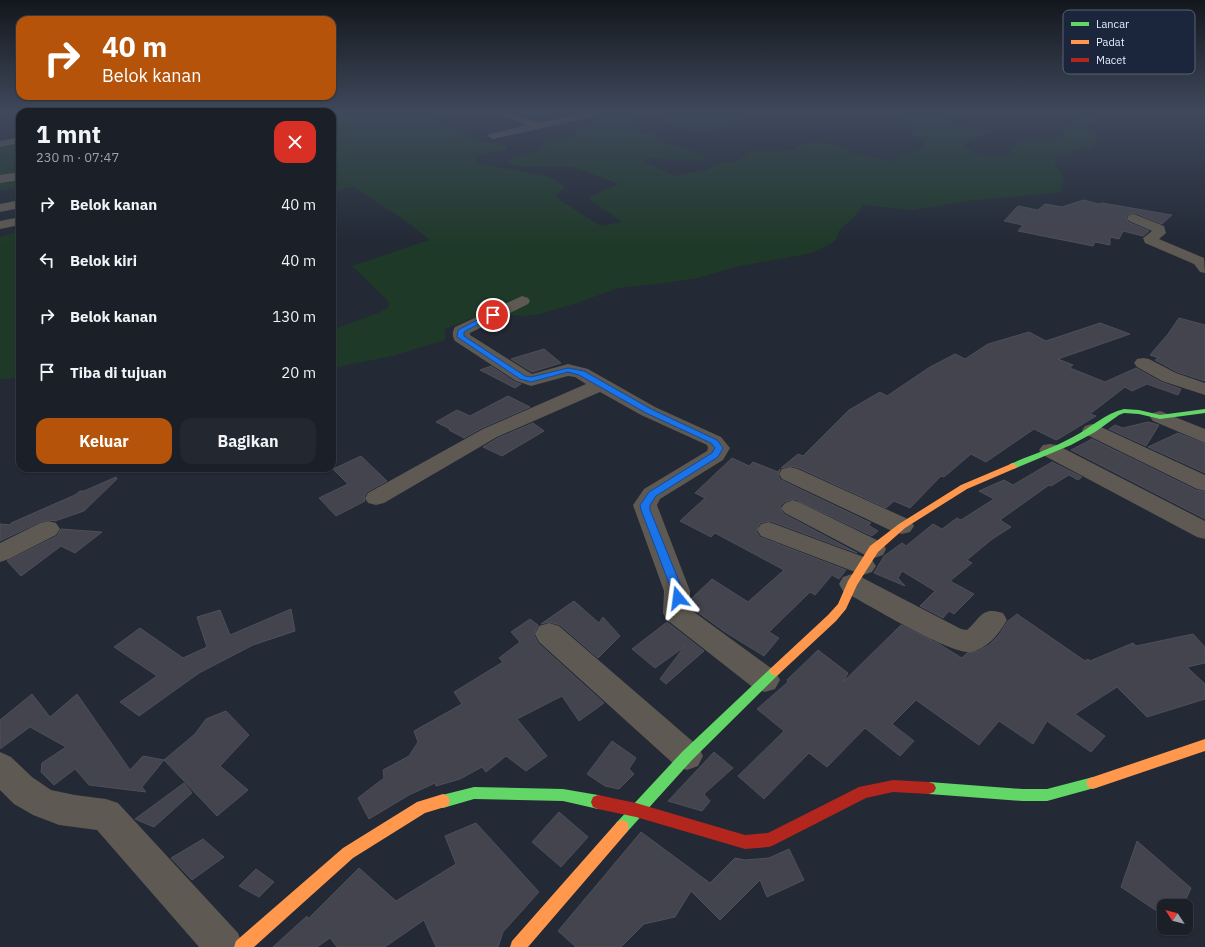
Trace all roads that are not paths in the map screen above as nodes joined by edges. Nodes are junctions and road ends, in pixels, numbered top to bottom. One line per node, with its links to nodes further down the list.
1 (16, 176): 2 (street)
2 (1, 178)
3 (16, 205): 4 (street)
4 (0, 208)
5 (1134, 218): 8 (street)
6 (16, 222): 7 (street)
7 (0, 225)
8 (1205, 269)
9 (522, 301): 11 (street)
10 (1143, 363): 12 (street)
11 (601, 384): 20 (street); 30 (street)
12 (1205, 389)
13 (1205, 411): 14 (street)
14 (1160, 417): 15 (street); 16 (street)
15 (1092, 430): 17 (street); 19 (street)
16 (1205, 437)
17 (1050, 450): 22 (street); 25 (street)
18 (790, 474): 22 (street)
19 (1205, 484)
20 (376, 498)
21 (793, 508): 27 (street)
22 (902, 526): 27 (street)
23 (48, 529): 26 (street)
24 (769, 530): 27 (street)
25 (1205, 531)
26 (0, 553)
27 (863, 566): 28 (street); 30 (street)
28 (994, 620)
29 (549, 634): 32 (street)
30 (765, 680): 32 (street)
31 (1205, 745): 34 (street)
32 (687, 756): 34 (street)
33 (0, 767): 35 (street)
34 (636, 810): 36 (street); 37 (street)
35 (224, 947)
36 (242, 947)
37 (518, 947)

